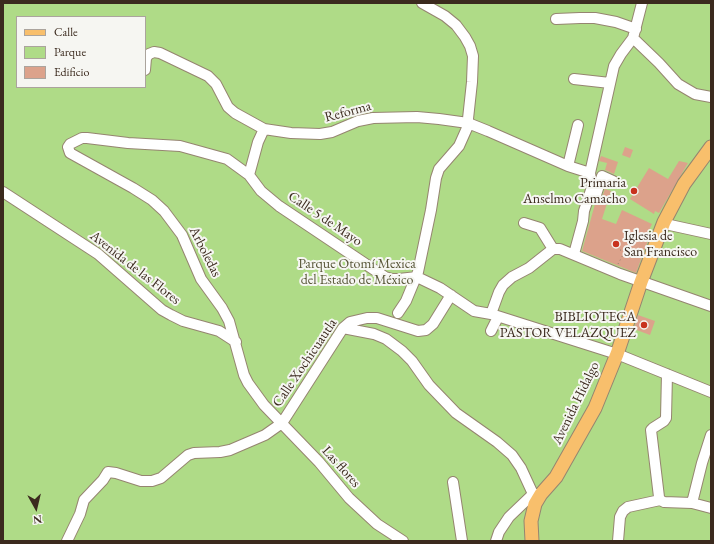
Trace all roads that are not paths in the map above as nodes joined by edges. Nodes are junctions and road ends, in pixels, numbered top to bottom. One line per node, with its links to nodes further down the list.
1 (422, 3): 9 (street)
2 (642, 3): 4 (street)
3 (556, 19): 4 (street)
4 (635, 33): 7 (street); 8 (street)
5 (146, 58): 11 (street, Reforma)
6 (574, 79): 7 (street)
7 (610, 83): 14 (street)
8 (711, 97)
9 (468, 124): 11 (street, Reforma); 13 (street, Reforma); 25 (street)
10 (578, 125): 13 (street)
11 (264, 129): 15 (street)
12 (711, 147): 20 (main road, Avenida Hidalgo)
13 (568, 166): 14 (street, Reforma)
14 (590, 173): 19 (street)
15 (249, 175): 17 (street, Calle 5 de Mayo); 25 (street, Calle 5 de Mayo)
16 (613, 181): 19 (street)
17 (133, 188): 33 (street, Arboledas)
18 (3, 192): 33 (street, Avenida de las Flores)
19 (584, 221): 24 (street)
20 (664, 222): 22 (street); 26 (main road, Avenida Hidalgo)
21 (524, 223): 23 (street)
22 (711, 234)
23 (553, 249): 24 (street); 30 (street)
24 (574, 254): 26 (street)
25 (416, 277): 27 (street); 29 (street)
26 (641, 282): 28 (street); 34 (main road, Avenida Hidalgo)
27 (451, 295): 30 (street); 31 (street, Calle Xochicuautla)
28 (711, 306)
29 (398, 313)
30 (495, 315): 32 (street); 34 (street)
31 (343, 328): 37 (street, Calle Xochicuautla); 40 (street)
32 (491, 331)
33 (236, 342): 37 (street, Las flores)
34 (617, 354): 35 (street); 40 (main road, Avenida Hidalgo)
35 (667, 374): 36 (street); 41 (street)
36 (711, 392)
37 (282, 423): 44 (street); 45 (street, Las flores)
38 (711, 435): 42 (street)
39 (453, 482): 46 (street)
40 (537, 494): 47 (street); 48 (main road, Avenida Hidalgo)
41 (660, 500): 42 (street); 49 (street)
42 (692, 503): 43 (street)
43 (711, 508)
44 (66, 541)
45 (403, 541)
46 (462, 541)
47 (496, 541)
48 (532, 541)
49 (618, 541)

